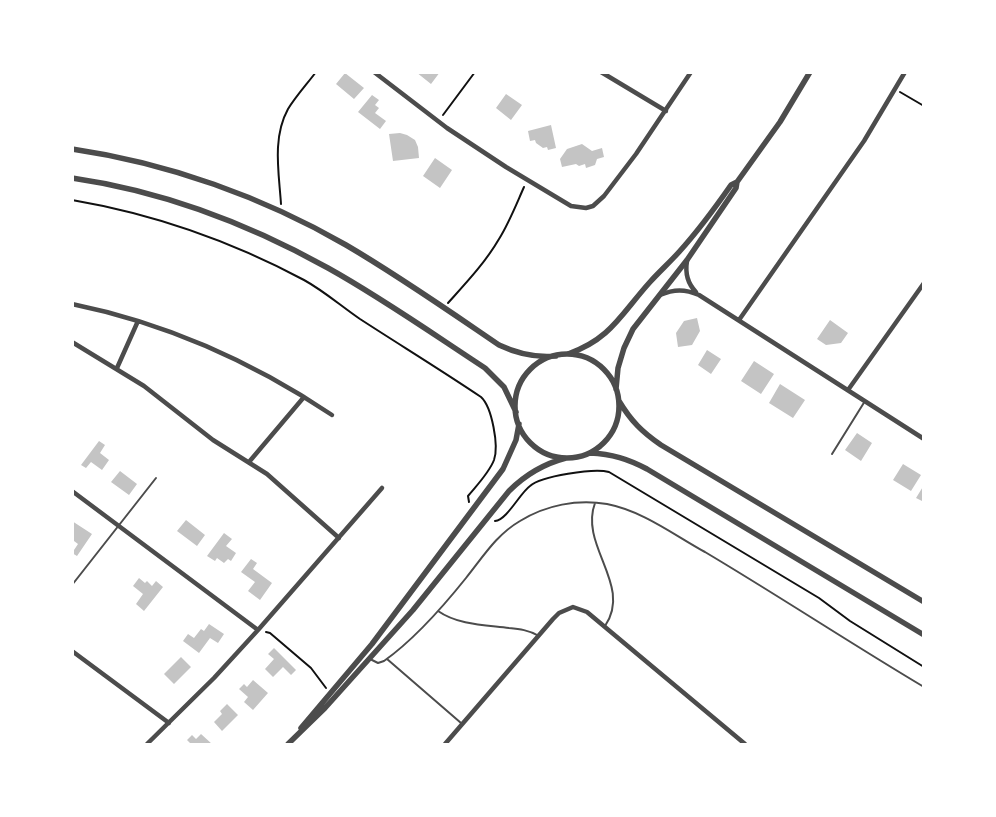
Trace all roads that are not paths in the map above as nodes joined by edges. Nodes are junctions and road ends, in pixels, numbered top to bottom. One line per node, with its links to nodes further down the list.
1 (374, 72): 6 (street)
2 (601, 72): 6 (street)
3 (691, 72): 6 (street)
4 (810, 72): 9 (street)
5 (905, 72): 15 (street)
6 (666, 111)
7 (72, 149): 19 (street)
8 (72, 178): 26 (street)
9 (737, 182): 10 (street); 18 (street)
10 (687, 260): 12 (street); 13 (street)
11 (924, 283): 22 (street)
12 (699, 295): 13 (street); 15 (street)
13 (659, 296): 21 (street)
14 (72, 304): 16 (street)
15 (739, 320): 22 (street)
16 (138, 321): 20 (street); 23 (street)
17 (72, 342): 20 (street)
18 (568, 354): 19 (street); 21 (street)
19 (556, 356): 26 (street)
20 (116, 368): 33 (street)
21 (616, 389): 24 (street)
22 (848, 390): 25 (street)
23 (304, 397): 27 (street); 33 (street)
24 (619, 401): 30 (street); 41 (street)
25 (866, 401): 29 (street); 31 (lane)
26 (516, 412): 28 (street)
27 (332, 415)
28 (518, 424): 32 (street); 53 (street)
29 (924, 439)
30 (590, 453): 32 (street); 45 (street)
31 (832, 454)
32 (566, 458): 48 (street)
33 (249, 462): 39 (street)
34 (156, 478): 38 (lane)
35 (382, 488): 39 (street)
36 (72, 490): 38 (street)
37 (595, 503): 42 (lane); 43 (lane); 50 (lane)
38 (119, 525): 40 (lane); 44 (street)
39 (339, 538): 44 (street)
40 (72, 585)
41 (924, 602)
42 (438, 611): 46 (lane); 49 (lane)
43 (605, 627): 46 (street); 57 (street)
44 (258, 630): 51 (street)
45 (924, 635)
46 (539, 636): 52 (street)
47 (72, 650): 51 (street)
48 (370, 659): 49 (lane); 53 (street)
49 (387, 659): 52 (lane)
50 (924, 687)
51 (169, 723): 54 (street)
52 (462, 724): 56 (street)
53 (295, 738): 55 (street)
54 (147, 744)
55 (288, 744)
56 (445, 744)
57 (745, 744)

